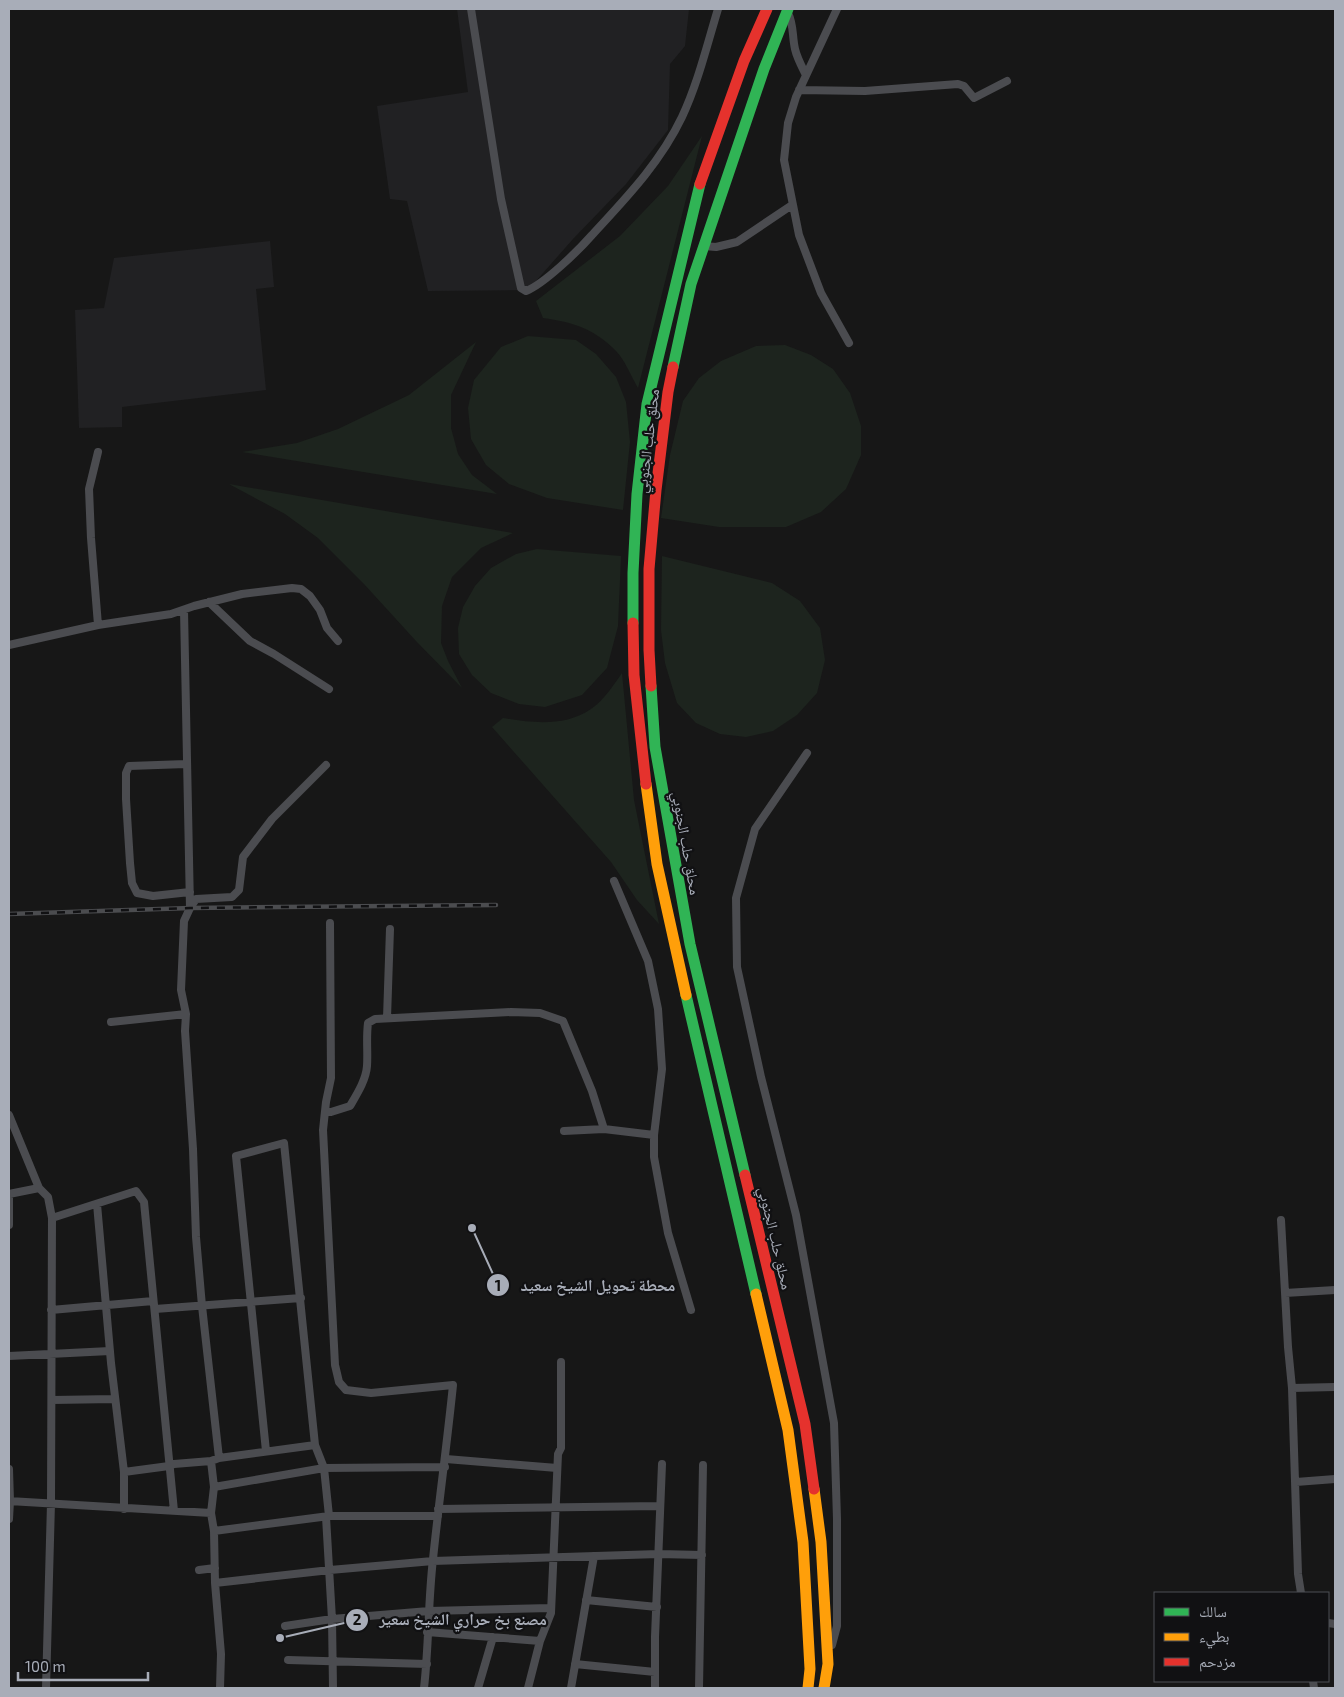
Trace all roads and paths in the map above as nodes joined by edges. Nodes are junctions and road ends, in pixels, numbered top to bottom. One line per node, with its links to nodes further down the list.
1 (471, 9): 2 (street)
2 (718, 9)
3 (766, 9): 118 (highway, محلق حلب الجنوبي)
4 (837, 9): 6 (street)
5 (787, 10): 6 (street); 10 (highway, محلق حلب الجنوبي)
6 (806, 75): 8 (street)
7 (1007, 81): 8 (street)
8 (799, 90): 9 (street)
9 (792, 205): 10 (street); 11 (street)
10 (704, 246): 107 (highway, محلق حلب الجنوبي)
11 (849, 343)
12 (98, 452): 15 (street)
13 (209, 602): 14 (street); 16 (street); 18 (street)
14 (184, 610): 15 (street); 20 (street)
15 (98, 626): 17 (street)
16 (338, 641)
17 (9, 645)
18 (329, 689)
19 (807, 753): 107 (street)
20 (186, 764): 23 (street); 23 (street)
21 (326, 765): 24 (street)
22 (614, 881): 34 (street)
23 (190, 892): 24 (street)
24 (190, 908): 27 (street)
25 (330, 923): 30 (street)
26 (390, 929): 28 (street)
27 (186, 1014): 29 (street); 47 (street)
28 (387, 1018): 30 (street); 32 (street)
29 (111, 1022)
30 (325, 1112): 62 (street)
31 (9, 1115): 35 (street)
32 (604, 1129): 33 (street); 34 (street)
33 (564, 1131)
34 (654, 1135): 49 (street)
35 (39, 1188): 36 (street); 38 (street)
36 (9, 1194): 40 (street)
37 (97, 1204): 38 (street); 45 (street); 46 (street)
38 (52, 1218): 48 (street)
39 (1281, 1220): 42 (street)
40 (9, 1225)
41 (1335, 1290): 42 (street)
42 (1285, 1293): 55 (street)
43 (301, 1298): 44 (street); 44 (street); 58 (street)
44 (252, 1302): 47 (street); 59 (street)
45 (105, 1305): 46 (street); 48 (street); 50 (street)
46 (154, 1305): 47 (street); 65 (street)
47 (202, 1306): 60 (street)
48 (51, 1310): 51 (street)
49 (691, 1310)
50 (110, 1351): 51 (street); 57 (street)
51 (51, 1353): 52 (street); 56 (street)
52 (9, 1356)
53 (561, 1362): 68 (street)
54 (1335, 1387): 55 (street)
55 (1292, 1388): 71 (street)
56 (52, 1400): 57 (street); 74 (street)
57 (115, 1400): 69 (street)
58 (315, 1444): 59 (street); 67 (street)
59 (266, 1451): 60 (street)
60 (219, 1458): 61 (street)
61 (210, 1461): 65 (street); 72 (street)
62 (445, 1463): 67 (street); 68 (street); 79 (street)
63 (662, 1464): 75 (street)
64 (703, 1465): 85 (street)
65 (169, 1466): 69 (street); 78 (street)
66 (9, 1468): 73 (street)
67 (324, 1468): 72 (street); 81 (street)
68 (557, 1468): 77 (street)
69 (124, 1472): 76 (street)
70 (1335, 1480): 71 (street)
71 (1296, 1482): 93 (street)
72 (214, 1487): 80 (street)
73 (10, 1501): 74 (street); 82 (street)
74 (51, 1503): 76 (street); 109 (street)
75 (660, 1506): 77 (street); 84 (street)
76 (124, 1508): 78 (street)
77 (554, 1508): 79 (street); 87 (street)
78 (174, 1511): 80 (street)
79 (438, 1512): 81 (street); 88 (street)
80 (211, 1513): 83 (street)
81 (327, 1516): 83 (street); 91 (street)
82 (9, 1519)
83 (214, 1531): 89 (street)
84 (659, 1554): 85 (street); 86 (street); 95 (street)
85 (702, 1555): 117 (street)
86 (594, 1556): 87 (street); 94 (street)
87 (552, 1557): 88 (street); 96 (street)
88 (433, 1561): 91 (street); 97 (street)
89 (215, 1568): 90 (street); 92 (street)
90 (199, 1570)
91 (330, 1570): 92 (street); 98 (street)
92 (215, 1583): 110 (street)
93 (1301, 1592)
94 (586, 1600): 95 (street); 106 (street)
95 (657, 1607): 108 (street)
96 (551, 1608): 97 (street); 102 (street)
97 (429, 1610): 98 (street); 100 (street)
98 (332, 1619): 99 (street); 104 (street)
99 (285, 1626)
100 (427, 1632): 101 (street); 105 (street)
101 (493, 1637): 102 (street); 113 (street)
102 (540, 1641): 114 (street)
103 (288, 1660): 104 (street)
104 (333, 1662): 105 (street); 111 (street)
105 (427, 1664): 112 (street)
106 (575, 1664): 108 (street); 115 (street)
107 (828, 1664): 119 (highway, محلق حلب الجنوبي)
108 (655, 1672): 116 (street)
109 (46, 1688)
110 (220, 1688)
111 (333, 1688)
112 (424, 1688)
113 (478, 1688)
114 (528, 1688)
115 (571, 1688)
116 (655, 1688)
117 (699, 1688)
118 (808, 1688)
119 (824, 1688)

